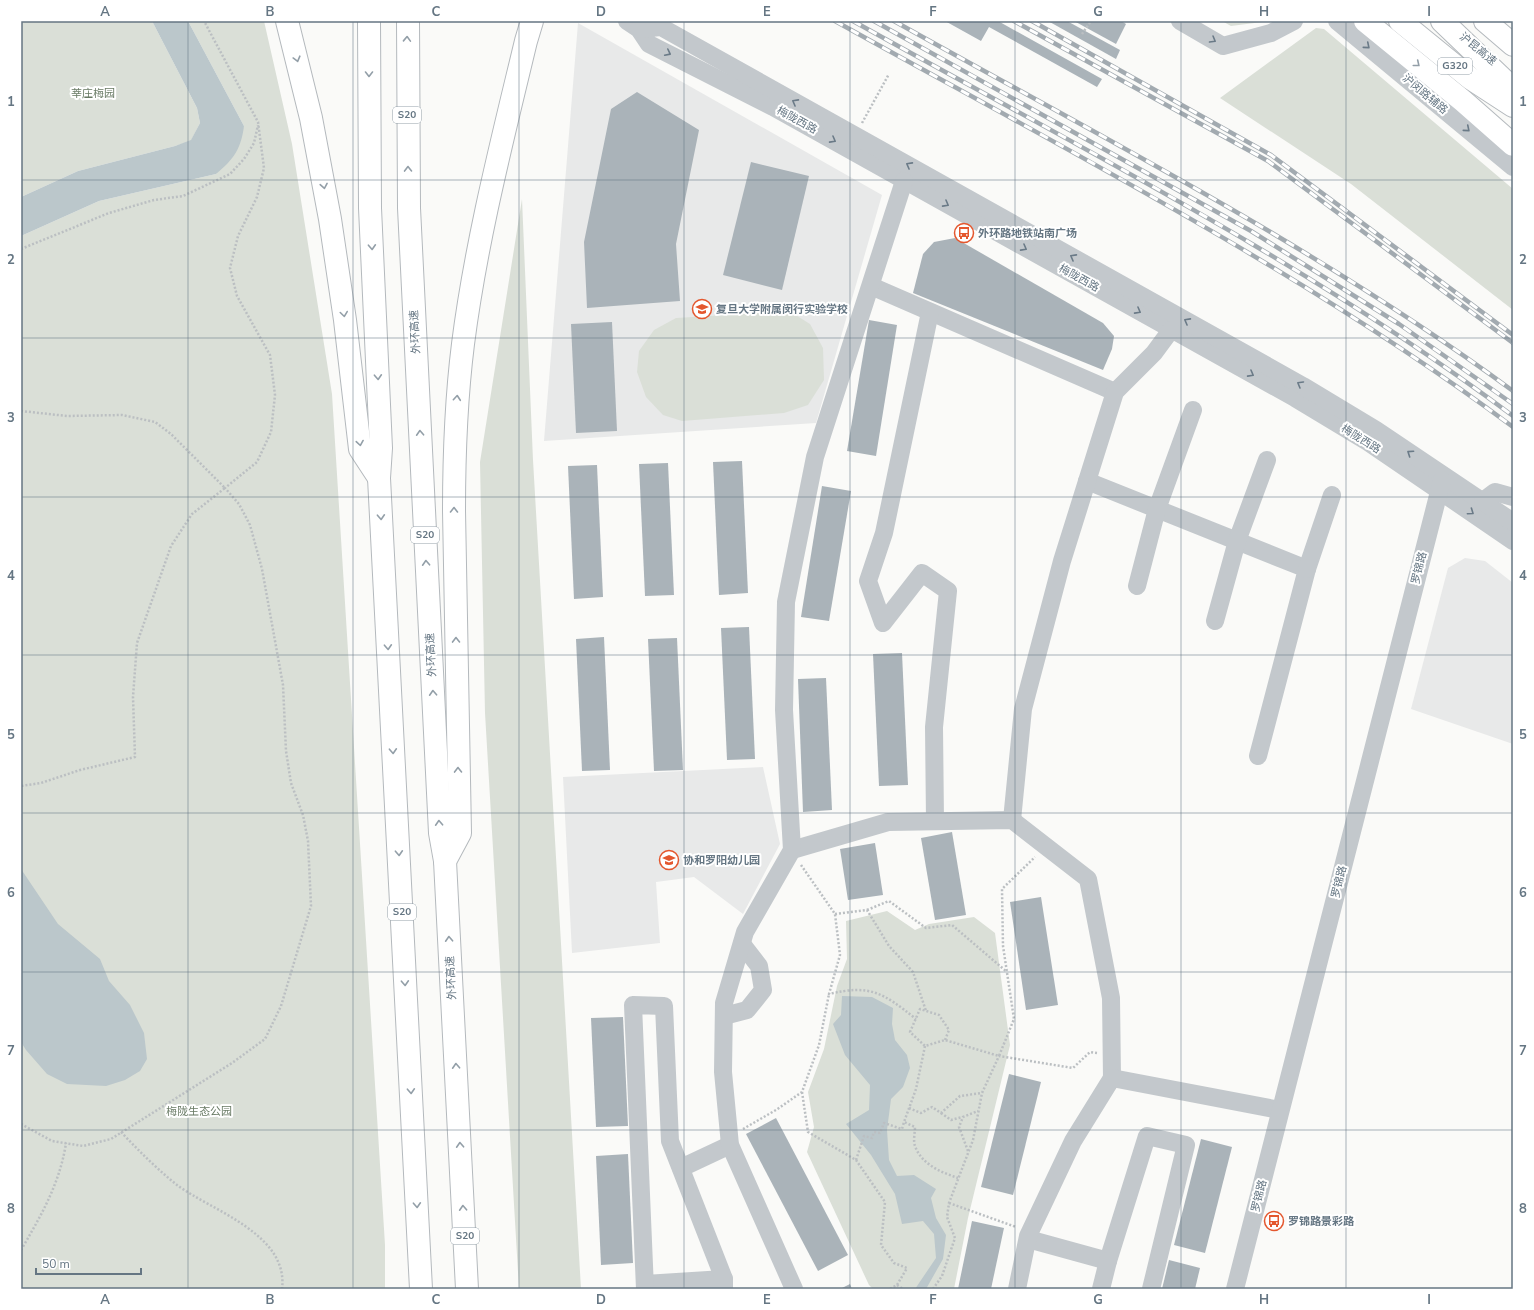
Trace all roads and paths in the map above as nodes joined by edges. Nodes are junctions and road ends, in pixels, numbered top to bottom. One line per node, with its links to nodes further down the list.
1 (204, 21): 27 (path)
2 (287, 21): 42 (highway, one-way to 42)
3 (369, 21): 42 (highway, S20, one-way to 42)
4 (408, 21): 62 (highway, 外环高速 / S20, one-way to 4)
5 (532, 21): 33 (highway)
6 (547, 21): 33 (highway)
7 (1090, 21): 17 (path)
8 (1180, 21): 9 (street, one-way to 9)
9 (1294, 21)
10 (1337, 21): 31 (street, 沪闵路辅路, one-way to 31)
11 (1365, 21): 24 (highway, one-way to 24)
12 (1400, 21): 22 (highway, G320)
13 (1443, 21): 21 (highway, 沪昆高速); 23 (highway)
14 (1485, 21): 19 (highway)
15 (1494, 21): 18 (highway)
16 (633, 25): 29 (street, 梅陇西路, one-way to 16); 32 (street, 梅陇西路, one-way to 32)
17 (1082, 34)
18 (1513, 35)
19 (1513, 45)
20 (889, 74): 29 (path)
21 (1513, 77)
22 (1470, 78): 25 (highway, G320); 26 (highway)
23 (1513, 89)
24 (1463, 101): 28 (highway); 30 (highway)
25 (1513, 106)
26 (1513, 119)
27 (258, 122): 34 (path); 45 (path)
28 (1513, 134)
29 (855, 136): 44 (street, 梅陇西路, one-way to 29)
30 (1513, 146)
31 (1513, 167)
32 (904, 181): 35 (street); 37 (street, 梅陇西路, one-way to 37)
33 (484, 219): 62 (highway, one-way to 33)
34 (21, 249)
35 (871, 286): 36 (street); 61 (street)
36 (930, 312): 38 (street); 59 (street)
37 (1171, 330): 38 (street); 44 (street, 梅陇西路, one-way to 44)
38 (1115, 392): 43 (street)
39 (1193, 410): 49 (street)
40 (21, 412): 45 (path)
41 (1267, 460): 51 (street)
42 (379, 478): 100 (highway, S20, one-way to 100)
43 (1087, 481): 49 (street); 58 (street)
44 (1441, 482): 48 (street, 梅陇西路); 52 (street, 梅陇西路, one-way to 52); 79 (street, 罗锦路)
45 (225, 488): 57 (path); 85 (path)
46 (1332, 495): 53 (street)
47 (1513, 497): 48 (street)
48 (1483, 501): 50 (street, 梅陇西路)
49 (1157, 509): 51 (street); 54 (street)
50 (1513, 522)
51 (1237, 541): 53 (street); 55 (street)
52 (1513, 541)
53 (1307, 569): 56 (street)
54 (1137, 586)
55 (1215, 621)
56 (1258, 756)
57 (21, 786)
58 (1012, 820): 59 (street); 60 (street)
59 (935, 822): 61 (street)
60 (1046, 846): 66 (path); 74 (street)
61 (792, 850): 64 (path); 65 (street)
62 (445, 861): 101 (highway, 外环高速 / S20, one-way to 62)
63 (867, 910): 64 (path); 66 (path); 68 (path)
64 (835, 914): 67 (path)
65 (742, 944): 69 (street); 69 (street)
66 (1007, 973): 73 (path)
67 (829, 994): 70 (path); 76 (path)
68 (926, 1011): 70 (path); 71 (path)
69 (724, 1016): 86 (street)
70 (916, 1019): 72 (path)
71 (945, 1040): 72 (path); 73 (path)
72 (925, 1046): 78 (path)
73 (999, 1056): 74 (path); 77 (path)
74 (1112, 1056): 75 (street)
75 (1112, 1078): 79 (street); 93 (street)
76 (802, 1092): 86 (path); 89 (path)
77 (982, 1093): 80 (path); 81 (path)
78 (909, 1108): 81 (path); 83 (path)
79 (1280, 1110): 109 (street, 罗锦路)
80 (979, 1111): 82 (path); 88 (path)
81 (941, 1113): 82 (path)
82 (963, 1117): 88 (path)
83 (904, 1122): 89 (path); 91 (path)
84 (21, 1124): 87 (path)
85 (121, 1132): 87 (path); 99 (path)
86 (729, 1141): 90 (street); 102 (street)
87 (66, 1143): 94 (path)
88 (968, 1151): 91 (path)
89 (856, 1160): 97 (path)
90 (681, 1168): 96 (street); 98 (street)
91 (958, 1178): 92 (path)
92 (949, 1203): 93 (path); 105 (path)
93 (1028, 1238): 95 (street); 106 (street)
94 (21, 1250)
95 (1108, 1261): 107 (street); 108 (street)
96 (724, 1284): 98 (street)
97 (897, 1285): 103 (path); 104 (path)
98 (645, 1286)
99 (282, 1289)
100 (421, 1289)
101 (467, 1289)
102 (794, 1289)
103 (890, 1289)
104 (903, 1289)
105 (933, 1289)
106 (1017, 1289)
107 (1101, 1289)
108 (1151, 1289)
109 (1235, 1289)

